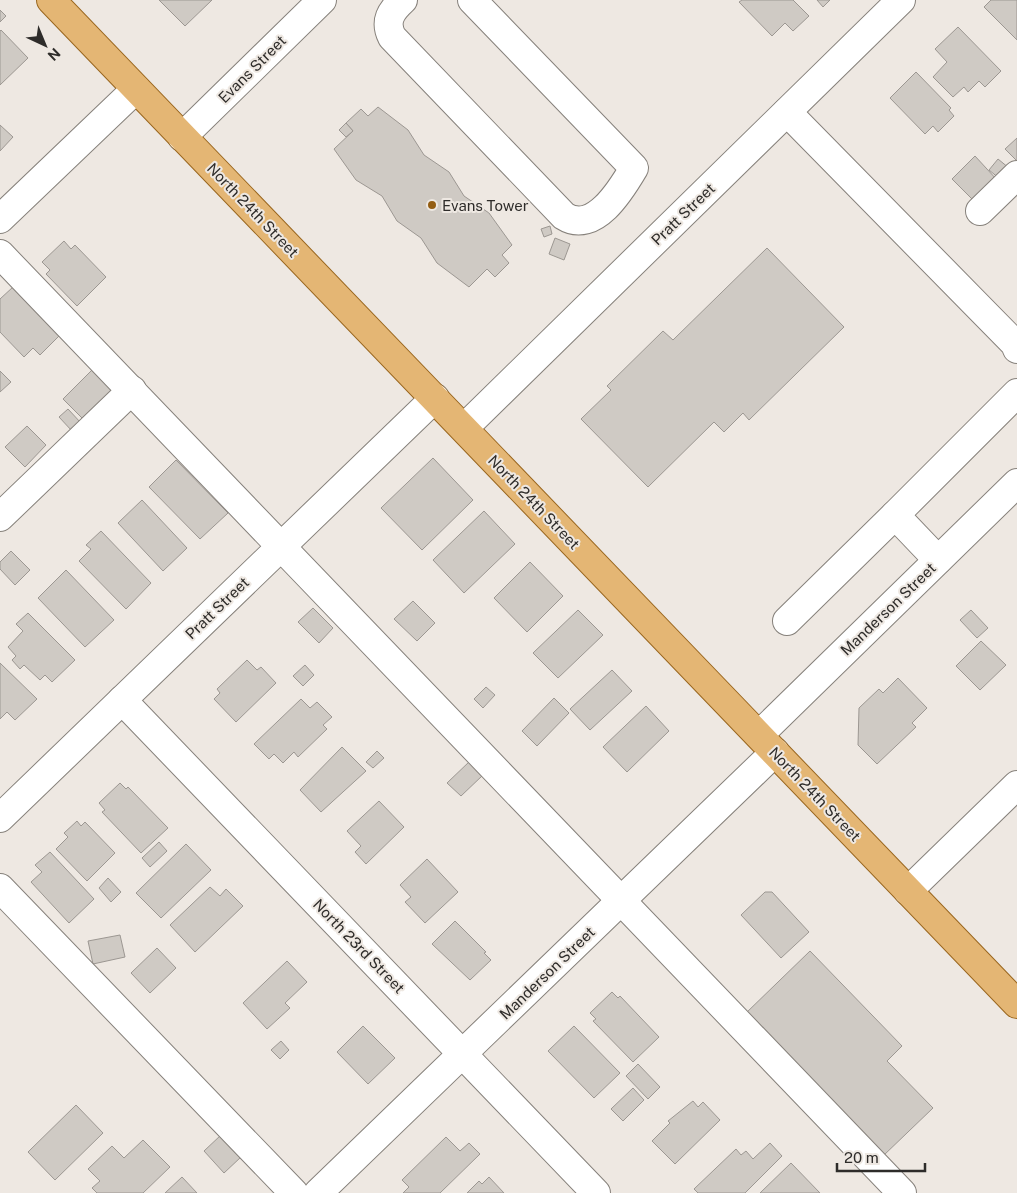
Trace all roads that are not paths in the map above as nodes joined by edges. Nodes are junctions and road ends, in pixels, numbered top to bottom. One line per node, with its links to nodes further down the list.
1 (51, 0): 6 (main road, North 24th Street)
2 (322, 0): 8 (street, Evans Street)
3 (403, 0): 4 (street)
4 (472, 0)
5 (901, 0): 7 (street, Pratt Street)
6 (136, 89): 8 (main road, North 24th Street); 11 (street)
7 (787, 112): 13 (street); 17 (street, Pratt Street)
8 (182, 137): 16 (main road, North 24th Street)
9 (1017, 175): 10 (street)
10 (980, 210)
11 (0, 219)
12 (0, 254): 14 (street)
13 (1017, 349)
14 (132, 390): 20 (street); 21 (street)
15 (1017, 393): 19 (street)
16 (435, 398): 17 (main road, North 24th Street); 21 (street, Pratt Street)
17 (464, 428): 25 (main road, North 24th Street)
18 (1017, 483): 22 (street, Manderson Street)
19 (895, 515): 22 (street); 23 (street)
20 (0, 517)
21 (282, 546): 24 (street, Pratt Street); 30 (street)
22 (938, 560): 25 (street, Manderson Street)
23 (787, 621)
24 (122, 700): 27 (street, Pratt Street); 32 (street, North 23rd Street)
25 (767, 744): 29 (main road, North 24th Street); 30 (street, Manderson Street)
26 (1017, 785): 29 (street)
27 (4, 806)
28 (0, 888): 33 (street)
29 (908, 891): 31 (main road, North 24th Street)
30 (621, 901): 32 (street, Manderson Street); 36 (street)
31 (1017, 1004)
32 (462, 1054): 34 (street, Manderson Street); 35 (street, North 23rd Street)
33 (294, 1193)
34 (318, 1193)
35 (596, 1193)
36 (902, 1193)

